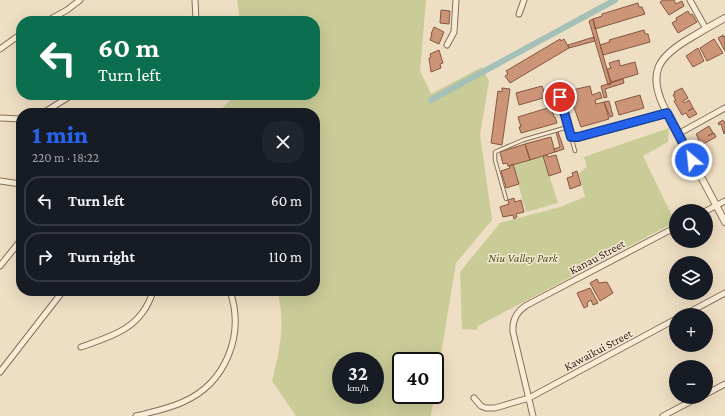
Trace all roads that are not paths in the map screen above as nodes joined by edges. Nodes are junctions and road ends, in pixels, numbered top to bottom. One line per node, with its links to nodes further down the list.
1 (80, 0): 7 (street)
2 (195, 0): 8 (street)
3 (456, 0): 12 (street)
4 (524, 0): 6 (street)
5 (690, 0): 10 (street)
6 (519, 14)
7 (56, 16)
8 (196, 16)
9 (725, 18): 10 (street)
10 (706, 29): 18 (street)
11 (16, 37): 13 (street)
12 (447, 45)
13 (0, 48)
14 (560, 97): 21 (lane)
15 (64, 100): 16 (street)
16 (51, 108)
17 (725, 108): 22 (street)
18 (667, 113): 22 (street); 23 (lane)
19 (0, 118): 20 (street)
20 (16, 119)
21 (568, 127): 23 (lane); 27 (lane)
22 (678, 134): 29 (street)
23 (571, 137): 24 (lane)
24 (575, 151)
25 (0, 181): 26 (street)
26 (16, 183)
27 (506, 198)
28 (725, 201): 29 (street)
29 (716, 206): 30 (street); 31 (street)
30 (713, 208)
31 (725, 222)
32 (669, 231): 46 (street, Kanau Street)
33 (16, 246): 34 (street)
34 (0, 266)
35 (725, 293): 39 (street)
36 (59, 296): 42 (street)
37 (151, 296): 41 (street)
38 (231, 296): 48 (street)
39 (697, 308)
40 (669, 323): 46 (street, Kawaikui Street)
41 (81, 347)
42 (0, 372)
43 (725, 384): 44 (street)
44 (713, 390)
45 (474, 398): 46 (street, Kawaikui Street)
46 (529, 398): 49 (street)
47 (686, 404): 50 (street)
48 (136, 416)
49 (533, 416)
50 (663, 416)

